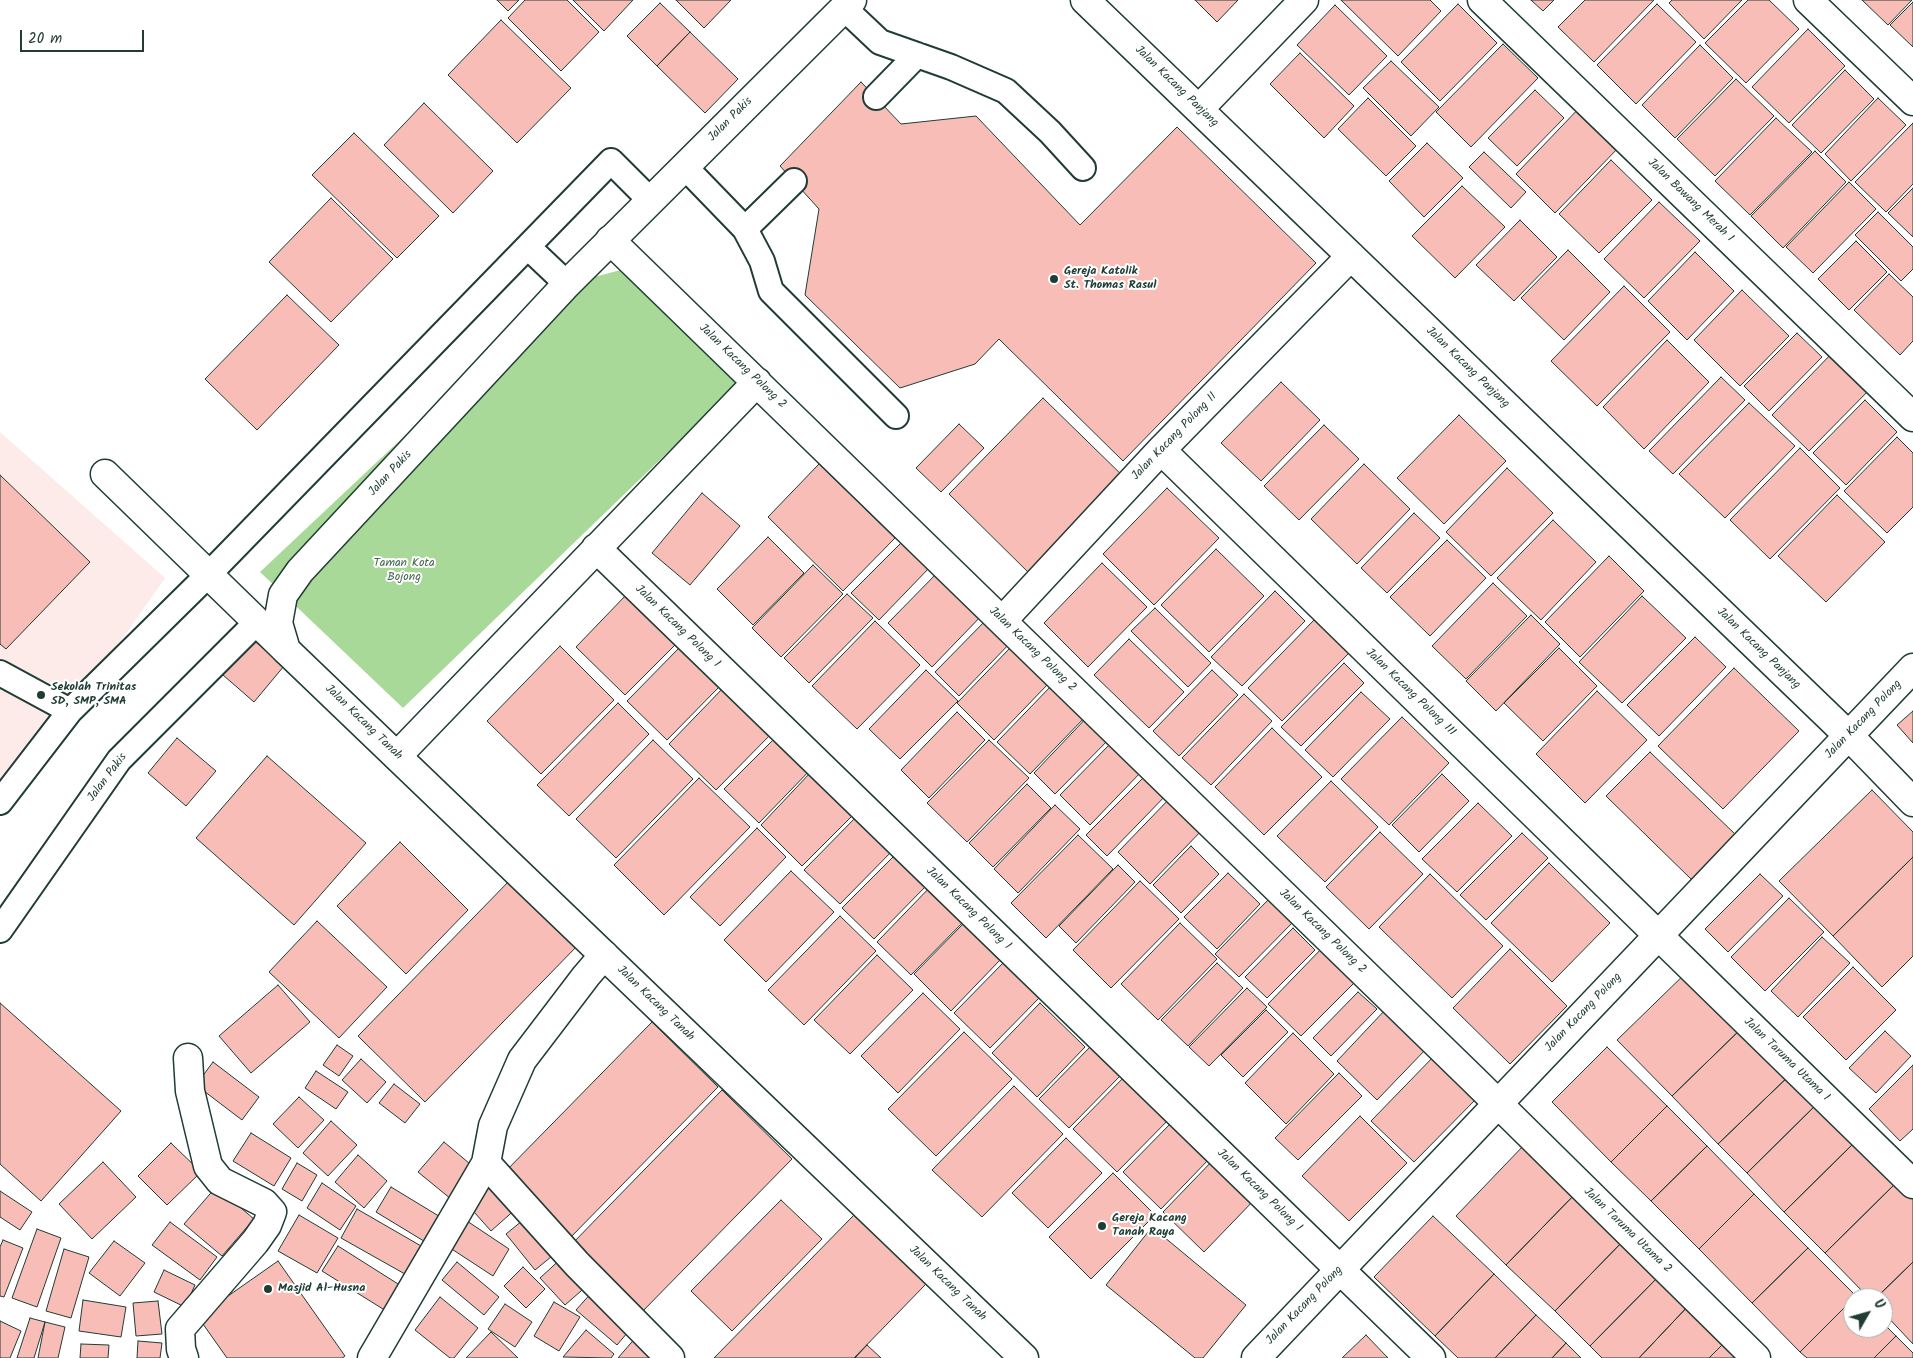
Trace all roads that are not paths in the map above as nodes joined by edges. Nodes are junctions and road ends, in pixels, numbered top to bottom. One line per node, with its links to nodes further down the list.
1 (1085, 0): 9 (street, Jalan Kacang Panjang)
2 (1304, 0): 9 (street)
3 (1482, 0): 20 (street, Jalan Bawang Merah I)
4 (1808, 0): 8 (street)
5 (848, 4): 6 (lane); 10 (street, Jalan Pakis)
6 (917, 55): 7 (lane); 11 (lane)
7 (876, 97)
8 (1913, 101)
9 (1199, 109): 17 (street, Jalan Kacang Panjang)
10 (684, 166): 13 (street, Jalan Pakis); 14 (lane)
11 (1083, 168)
12 (794, 181): 14 (lane)
13 (650, 200): 15 (street, Jalan Pakis); 16 (lane)
14 (745, 229): 21 (lane)
15 (610, 240): 18 (street); 19 (street, Jalan Kacang Polong 2)
16 (528, 247): 18 (lane); 25 (lane)
17 (1351, 256): 22 (street, Jalan Kacang Polong II); 32 (street, Jalan Kacang Panjang)
18 (566, 284): 28 (street, Jalan Pakis)
19 (757, 382): 24 (street); 26 (street, Jalan Kacang Polong 2)
20 (1908, 403)
21 (896, 416)
22 (1161, 450): 26 (street, Jalan Kacang Polong II); 37 (street, Jalan Kacang Polong III)
23 (105, 474): 25 (street)
24 (596, 548): 33 (street); 43 (street, Jalan Kacang Polong 1)
25 (209, 574): 27 (street); 31 (lane)
26 (1002, 621): 40 (street, Jalan Kacang Polong 2)
27 (257, 622): 28 (street); 36 (lane, Jalan Pakis)
28 (286, 650): 33 (street, Jalan Kacang Tanah)
29 (1913, 668): 32 (street, Jalan Kacang Polong)
30 (0, 673): 31 (lane)
31 (70, 711): 34 (lane)
32 (1848, 736): 35 (street, Jalan Kacang Panjang); 37 (street, Jalan Kacang Polong)
33 (397, 756): 38 (street, Jalan Kacang Tanah)
34 (0, 802)
35 (1913, 802)
36 (0, 930)
37 (1659, 935): 40 (street, Jalan Kacang Polong); 42 (street, Jalan Taruma Utama 1)
38 (604, 955): 41 (street); 47 (street, Jalan Kacang Tanah)
39 (188, 1058): 44 (street)
40 (1497, 1104): 43 (street, Jalan Kacang Polong); 50 (street, Jalan Taruma Utama 2)
41 (486, 1163): 45 (street); 46 (street)
42 (1913, 1184)
43 (1340, 1270): 48 (street, Jalan Kacang Polong); 49 (street, Jalan Kacang Polong 1)
44 (184, 1358)
45 (372, 1358)
46 (670, 1358)
47 (1024, 1358)
48 (1256, 1358)
49 (1431, 1358)
50 (1756, 1358)

